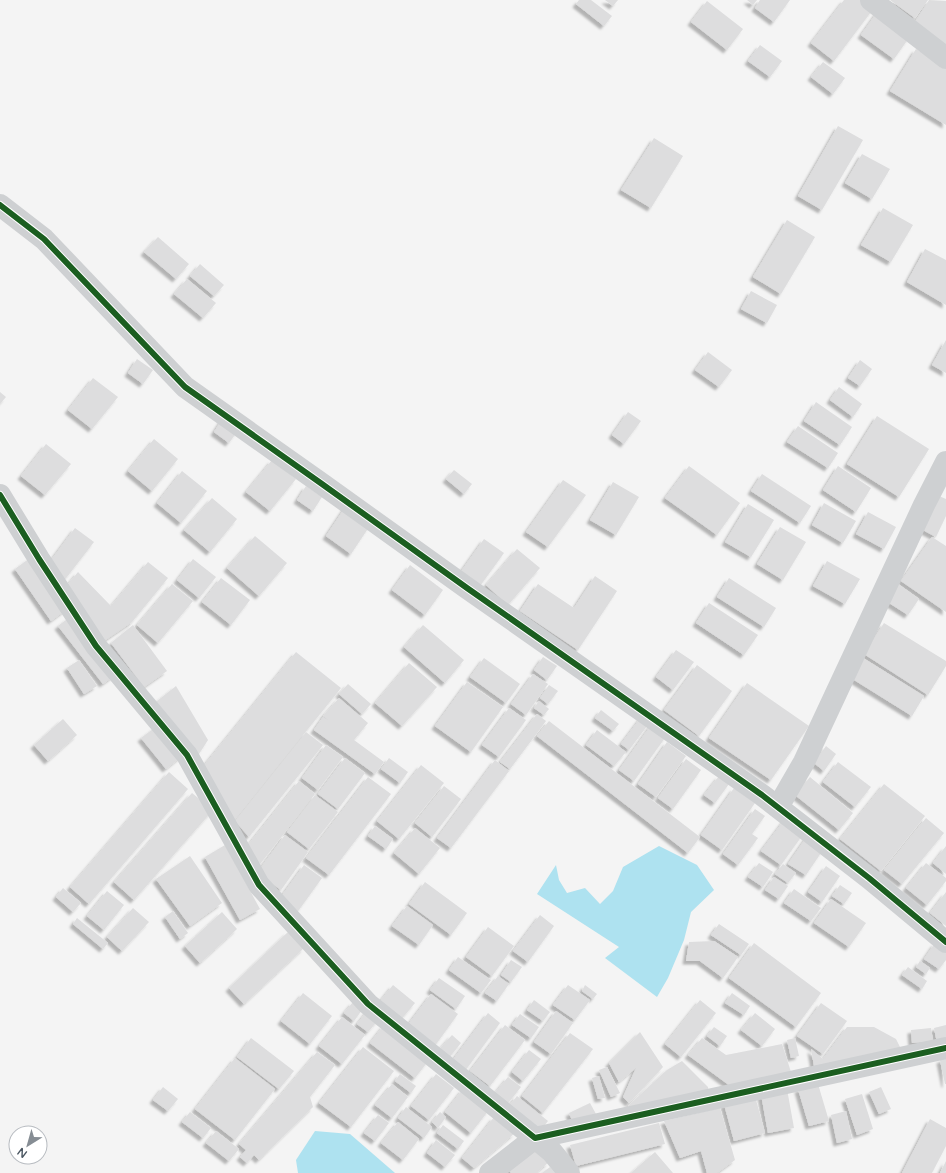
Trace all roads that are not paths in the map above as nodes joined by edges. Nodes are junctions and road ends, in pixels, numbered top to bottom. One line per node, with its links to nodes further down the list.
1 (871, 0): 2 (street)
2 (946, 58)
3 (0, 205): 6 (street)
4 (946, 462): 6 (street)
5 (0, 495): 9 (street)
6 (778, 808): 7 (street)
7 (946, 942)
8 (946, 1048): 9 (street)
9 (535, 1138): 10 (street); 11 (street)
10 (490, 1173)
11 (569, 1173)

